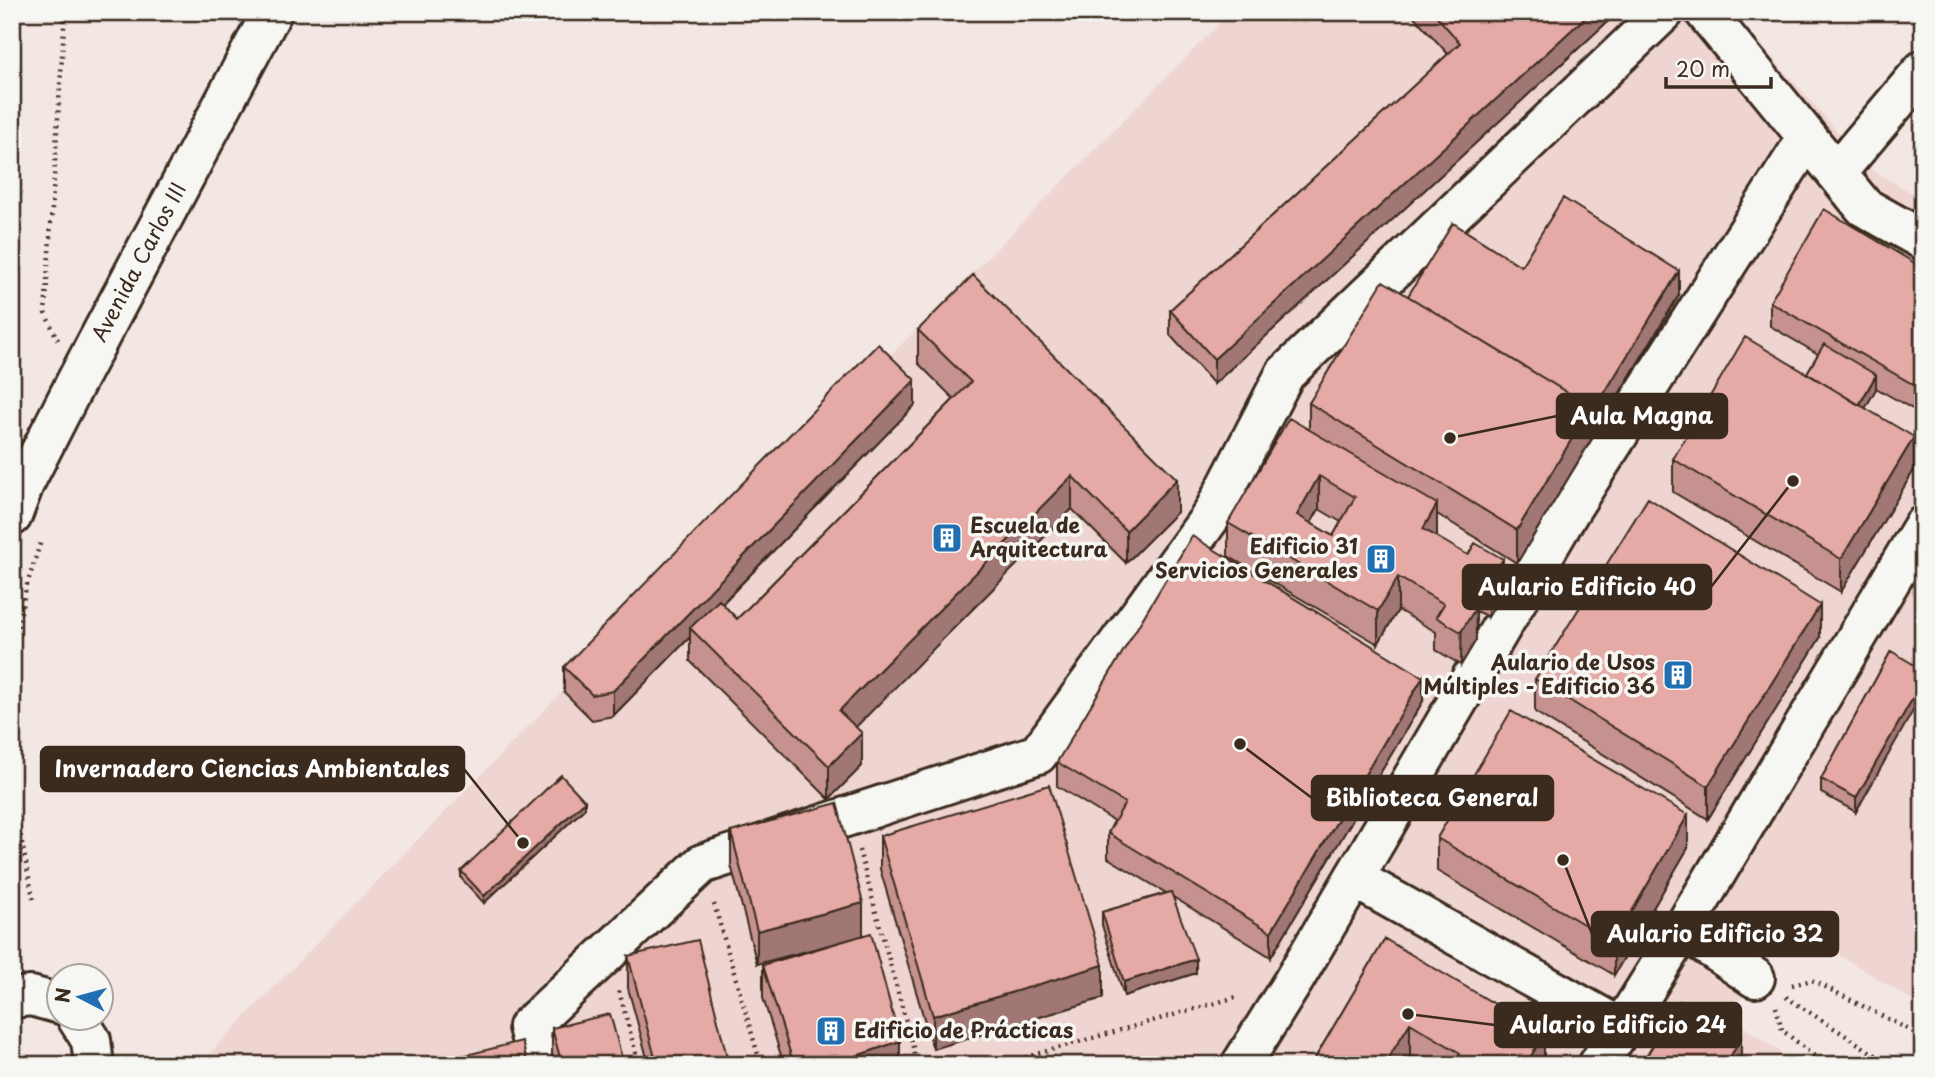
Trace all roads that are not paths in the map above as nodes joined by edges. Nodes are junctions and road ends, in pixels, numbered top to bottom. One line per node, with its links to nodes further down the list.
1 (272, 12): 8 (street, Avenida Carlos III)
2 (1664, 12): 18 (street)
3 (1705, 12): 5 (street)
4 (1923, 70): 6 (street)
5 (1807, 138): 6 (street); 10 (street)
6 (1837, 172): 7 (street)
7 (1923, 240)
8 (27, 526)
9 (1923, 526): 11 (street)
10 (1354, 878): 15 (street); 19 (street)
11 (1684, 929): 12 (street); 15 (street)
12 (1771, 991)
13 (13, 995): 14 (street)
14 (46, 998)
15 (1621, 1028): 20 (street)
16 (86, 1032): 17 (street)
17 (94, 1065)
18 (538, 1065)
19 (1241, 1065)
20 (1598, 1065)

